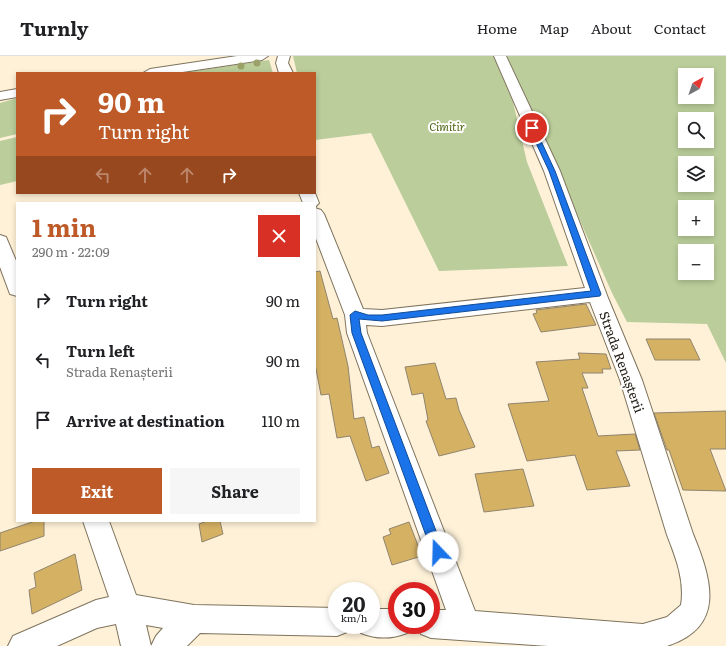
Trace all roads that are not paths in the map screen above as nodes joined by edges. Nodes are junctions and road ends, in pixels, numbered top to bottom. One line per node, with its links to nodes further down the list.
1 (262, 56): 4 (street)
2 (284, 56): 5 (street)
3 (500, 56): 11 (street, Strada Renașterii)
4 (157, 72)
5 (286, 72)
6 (16, 93): 7 (street)
7 (0, 96)
8 (316, 217): 12 (street)
9 (0, 241): 10 (street)
10 (16, 287)
11 (597, 294): 12 (street); 19 (street, Strada Renașterii)
12 (355, 315): 18 (street)
13 (96, 522): 14 (street)
14 (127, 608): 15 (street); 20 (street); 21 (street)
15 (194, 619): 16 (street); 22 (street)
16 (328, 622)
17 (440, 624): 18 (street)
18 (466, 625): 19 (street)
19 (644, 642)
20 (23, 646)
21 (136, 646)
22 (166, 646)

